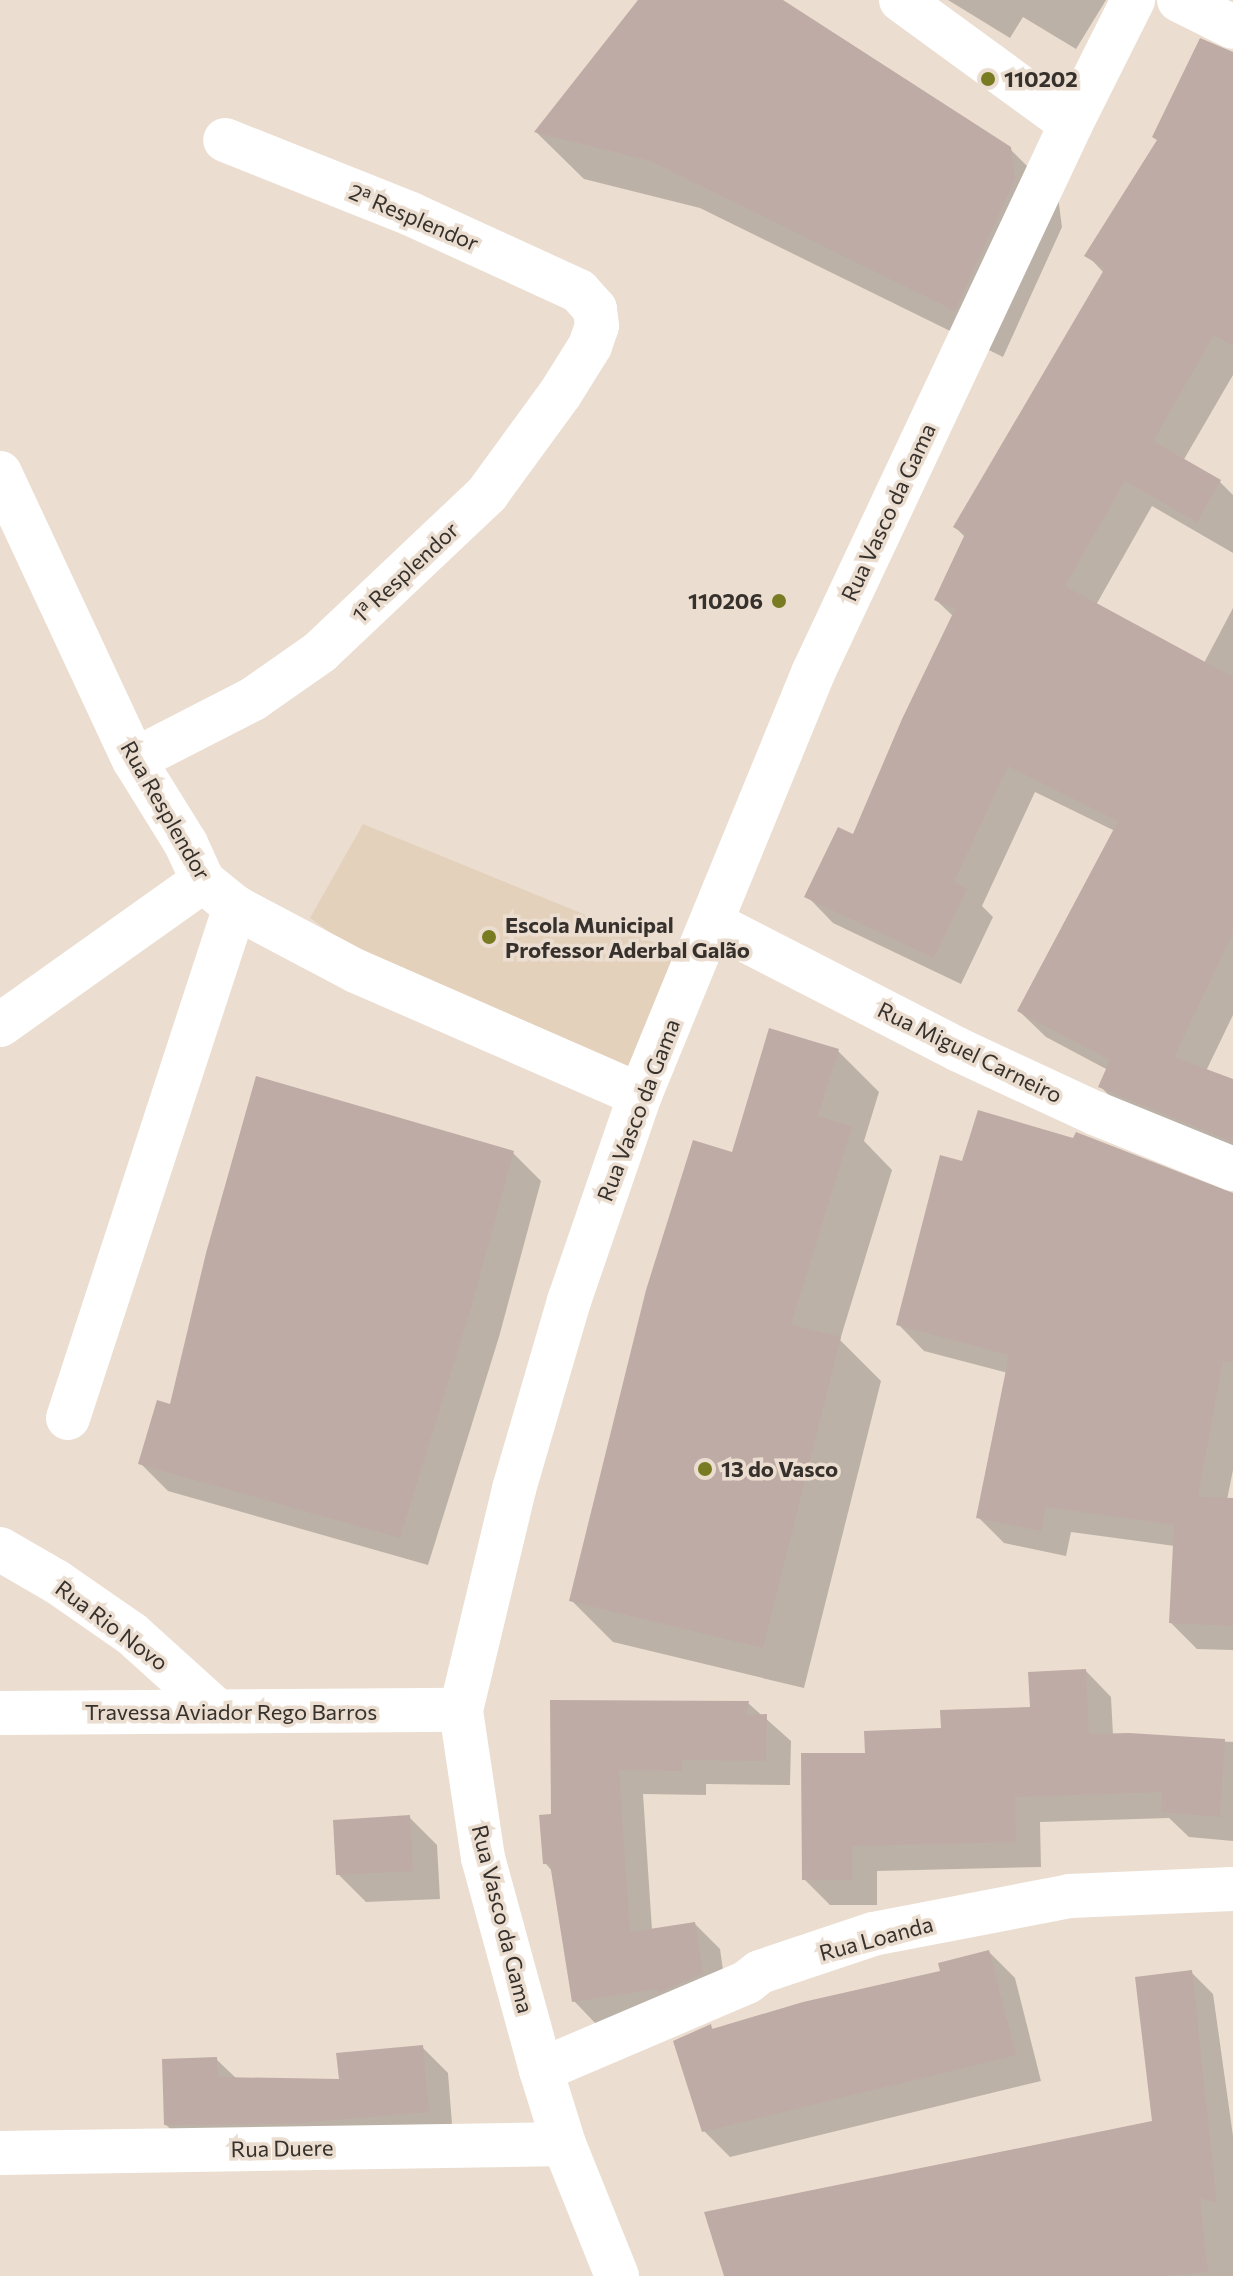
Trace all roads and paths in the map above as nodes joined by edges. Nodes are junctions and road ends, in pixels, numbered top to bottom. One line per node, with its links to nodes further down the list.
1 (901, 0): 5 (street)
2 (1133, 0): 5 (street, Rua Vasco da Gama)
3 (1179, 0): 4 (street)
4 (1233, 27)
5 (1071, 124): 11 (street, Rua Vasco da Gama)
6 (225, 140): 7 (street, 2ª Resplendor)
7 (595, 309): 9 (street, 1ª Resplendor)
8 (0, 473): 9 (street, Rua Resplendor)
9 (134, 760): 10 (street, Rua Resplendor)
10 (219, 894): 12 (street); 13 (street); 15 (street)
11 (712, 923): 13 (street, Rua Vasco da Gama); 14 (street, Rua Miguel Carneiro)
12 (0, 1025)
13 (640, 1095): 18 (street, Rua Vasco da Gama)
14 (1233, 1169)
15 (68, 1418)
16 (0, 1549): 17 (street, Rua Rio Novo)
17 (216, 1710): 18 (street, Travessa Aviador Rego Barros); 19 (street, Travessa Aviador Rego Barros)
18 (461, 1710): 21 (street, Rua Vasco da Gama)
19 (0, 1713)
20 (1233, 1889): 21 (street, Rua Loanda)
21 (541, 2070): 22 (street, Rua Vasco da Gama)
22 (564, 2144): 23 (street, Rua Duere); 24 (street, Rua Vasco da Gama)
23 (0, 2153)
24 (617, 2276)

